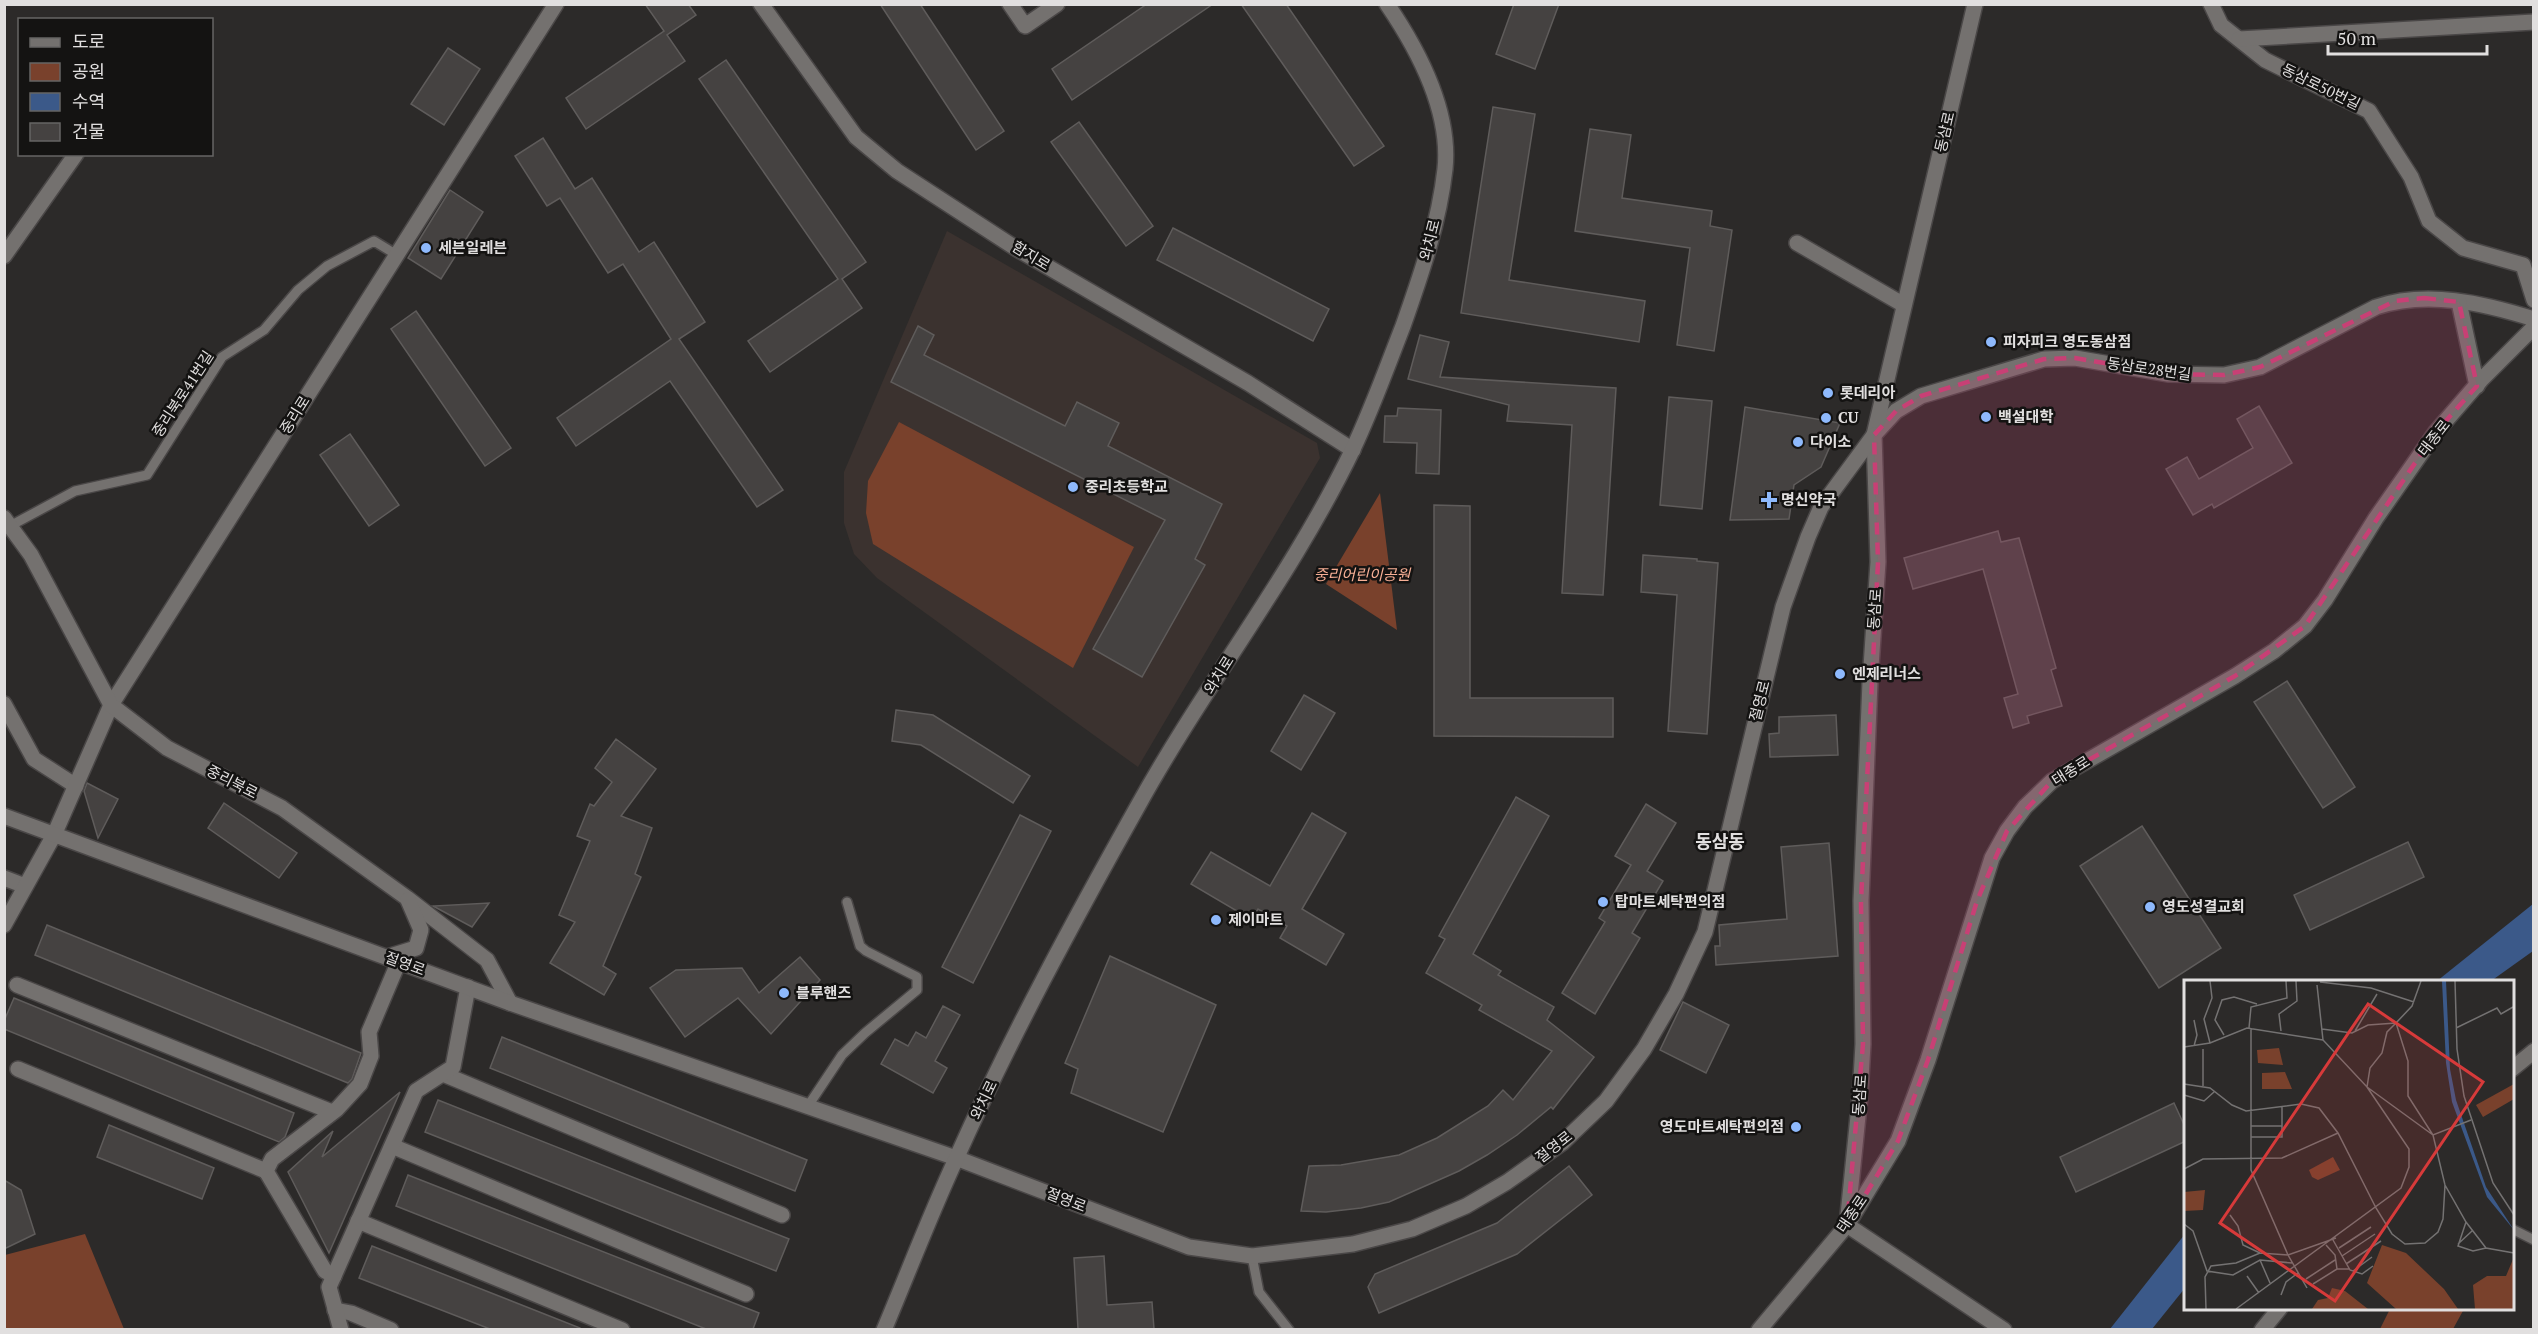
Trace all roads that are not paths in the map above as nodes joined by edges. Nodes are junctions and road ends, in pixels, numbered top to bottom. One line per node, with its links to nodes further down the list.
1 (556, 4): 12 (main road, 중리로)
2 (761, 4): 21 (main road, 함지로)
3 (1010, 4): 4 (main road)
4 (1057, 4)
5 (1387, 4): 21 (main road, 와치로)
6 (1975, 4): 16 (main road, 동삼로)
7 (2211, 4): 9 (main road, 동삼로50번길)
8 (2534, 22): 9 (main road)
9 (2239, 39): 14 (main road, 동삼로50번길)
10 (75, 156): 13 (main road)
11 (1797, 243): 16 (main road)
12 (397, 255): 22 (lane, 중리북로41번길); 24 (main road, 중리로)
13 (4, 256)
14 (2534, 300)
15 (2459, 302): 17 (main road, 동삼로28번길); 19 (main road); 20 (main road, 동삼로28번길)
16 (1904, 305): 20 (main road, 동삼로)
17 (2534, 319)
18 (2534, 327): 19 (main road, 태종로)
19 (2477, 386): 48 (main road, 태종로)
20 (1874, 435): 48 (main road, 동삼로); 51 (main road, 절영로)
21 (1353, 450): 44 (main road, 와치로)
22 (7, 522): 24 (main road, 중리북로)
23 (4, 704): 25 (main road)
24 (111, 705): 25 (main road, 중리로); 30 (main road, 중리북로)
25 (75, 786): 27 (main road, 중리로)
26 (4, 816): 27 (main road, 절영로)
27 (54, 835): 29 (main road, 중리로); 33 (main road, 절영로)
28 (4, 878): 29 (main road)
29 (25, 886): 32 (main road, 중리로)
30 (407, 898): 33 (main road); 36 (main road, 중리북로)
31 (847, 902): 41 (lane)
32 (4, 925)
33 (393, 959): 35 (main road, 절영로); 42 (main road)
34 (17, 985): 42 (main road)
35 (468, 987): 36 (main road, 절영로); 40 (main road)
36 (510, 1003): 41 (main road, 절영로)
37 (2534, 1051): 38 (main road)
38 (2514, 1067)
39 (18, 1069): 45 (main road)
40 (443, 1074): 43 (main road); 46 (main road)
41 (808, 1106): 44 (main road, 절영로)
42 (332, 1112): 45 (main road)
43 (392, 1146): 47 (main road); 53 (main road)
44 (956, 1158): 51 (main road, 절영로); 59 (main road, 와치로)
45 (266, 1171): 52 (main road)
46 (782, 1215)
47 (358, 1221): 52 (main road); 58 (main road)
48 (1847, 1225): 61 (main road, 태종로); 62 (main road)
49 (2514, 1230): 50 (lane)
50 (2534, 1240)
51 (1252, 1256): 60 (lane)
52 (334, 1276): 54 (main road)
53 (746, 1294)
54 (335, 1310): 56 (main road); 57 (main road)
55 (2278, 1310): 63 (main road)
56 (341, 1329)
57 (391, 1329)
58 (622, 1329)
59 (884, 1329)
60 (1289, 1329)
61 (1758, 1329)
62 (2004, 1329)
63 (2262, 1329)

